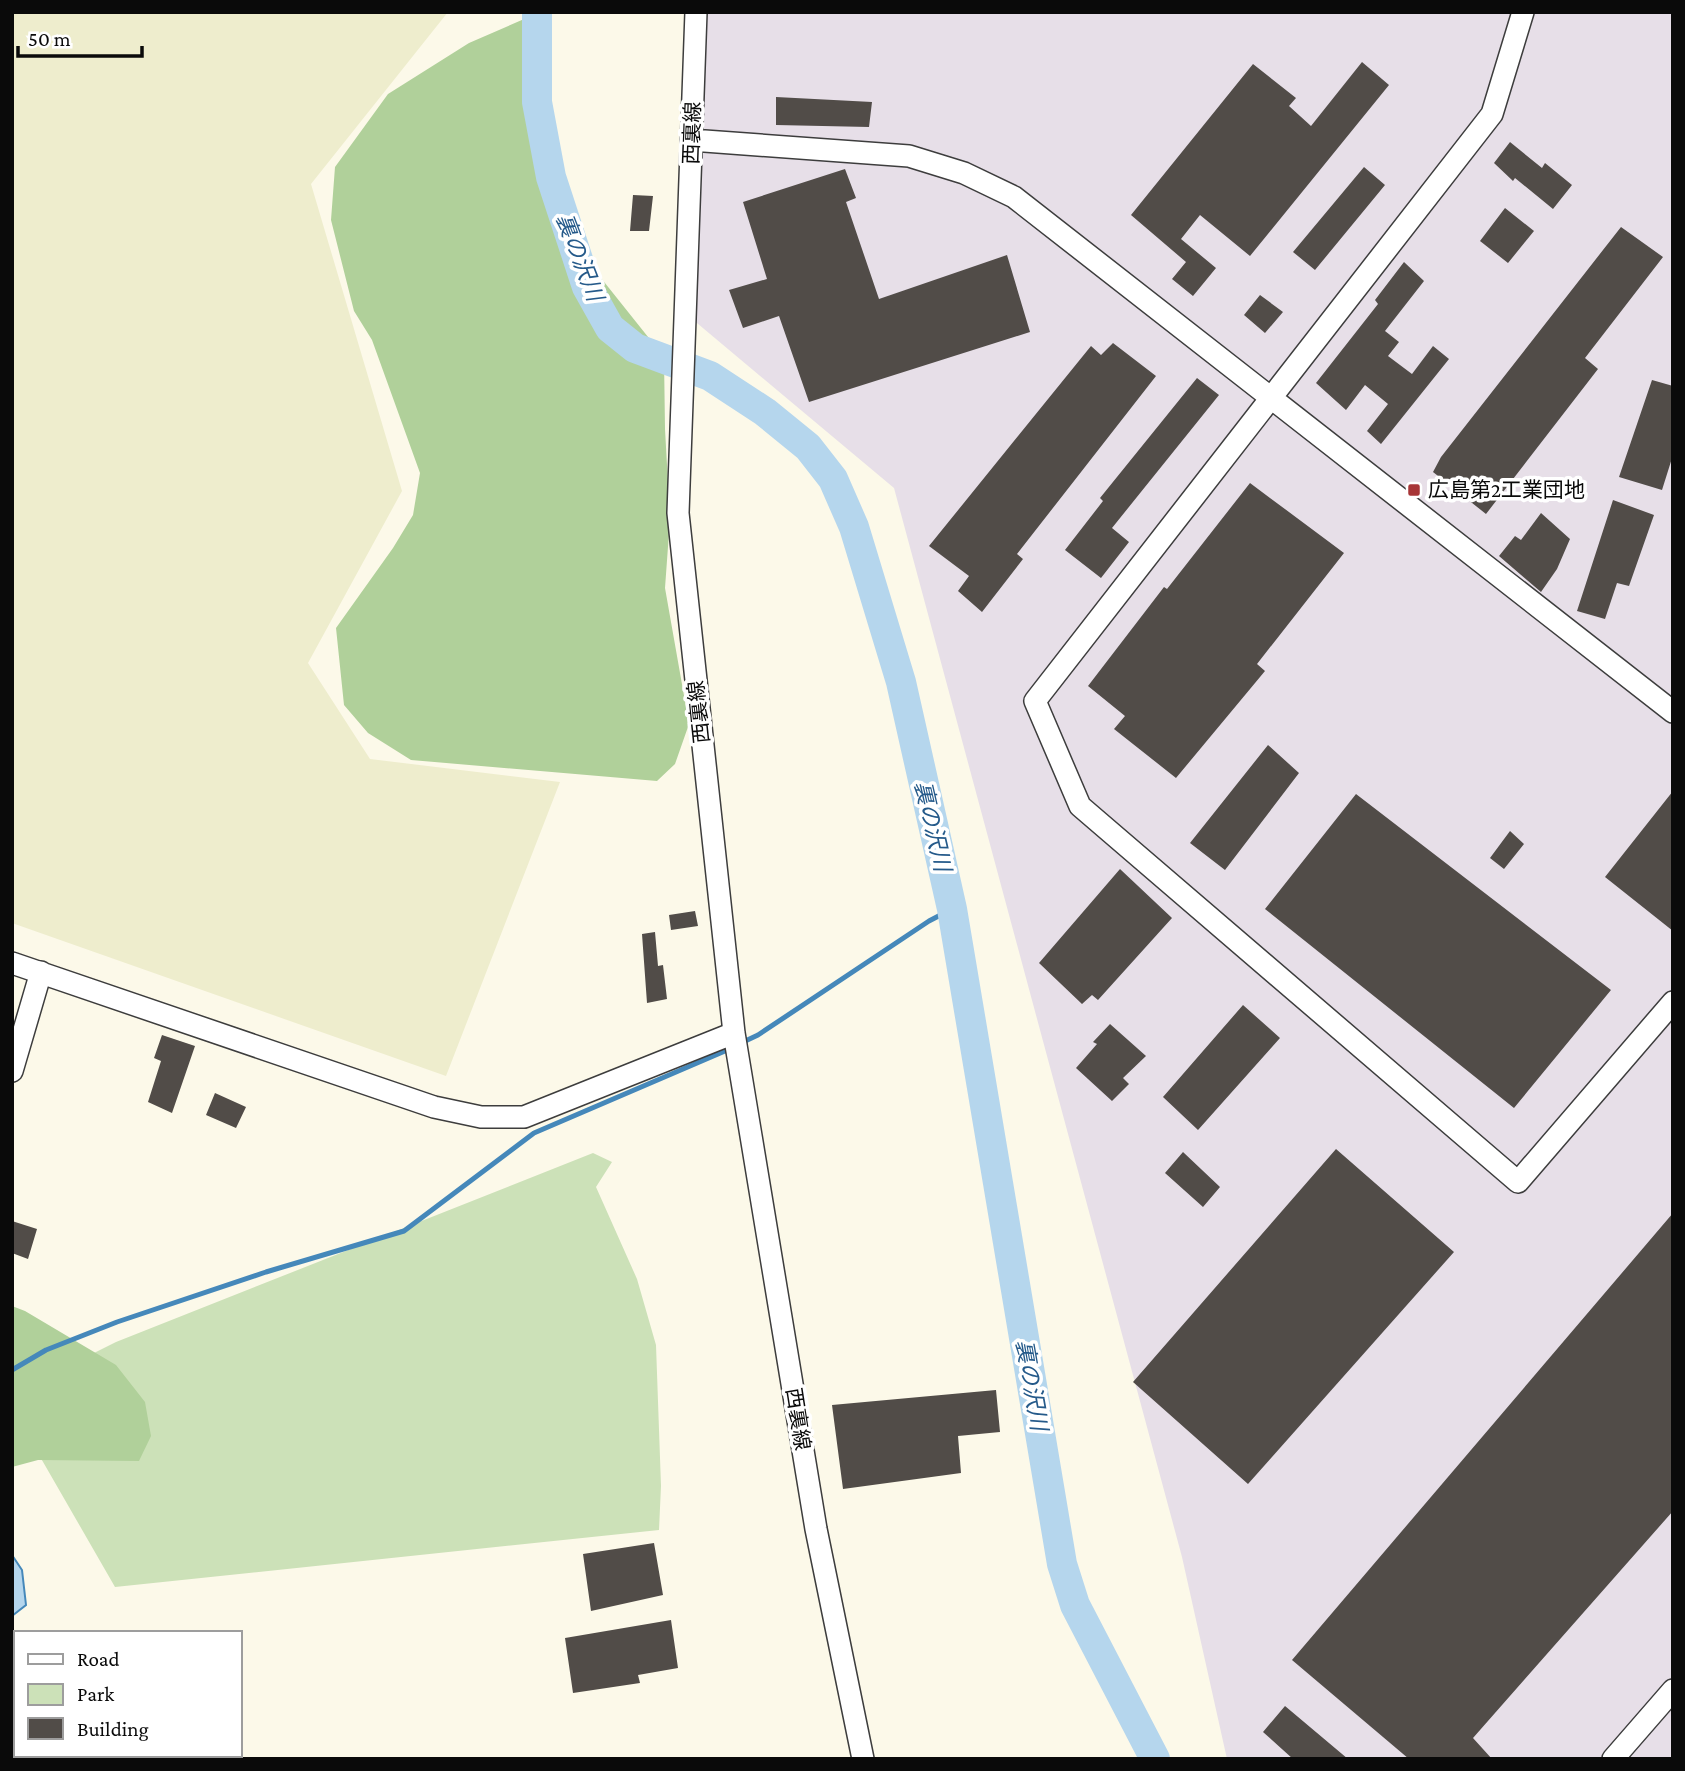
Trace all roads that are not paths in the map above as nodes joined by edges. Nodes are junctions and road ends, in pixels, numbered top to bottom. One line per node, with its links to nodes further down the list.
1 (696, 12): 3 (street, 西裏線)
2 (1523, 12): 4 (street)
3 (691, 141): 4 (street); 9 (street, 西裏線)
4 (1271, 396): 5 (street); 8 (street)
5 (1673, 712)
6 (12, 963): 7 (street)
7 (41, 972): 9 (street); 10 (street)
8 (1673, 1002)
9 (734, 1032): 12 (street, 西裏線)
10 (12, 1071)
11 (1673, 1690): 13 (street)
12 (863, 1759)
13 (1614, 1759)

